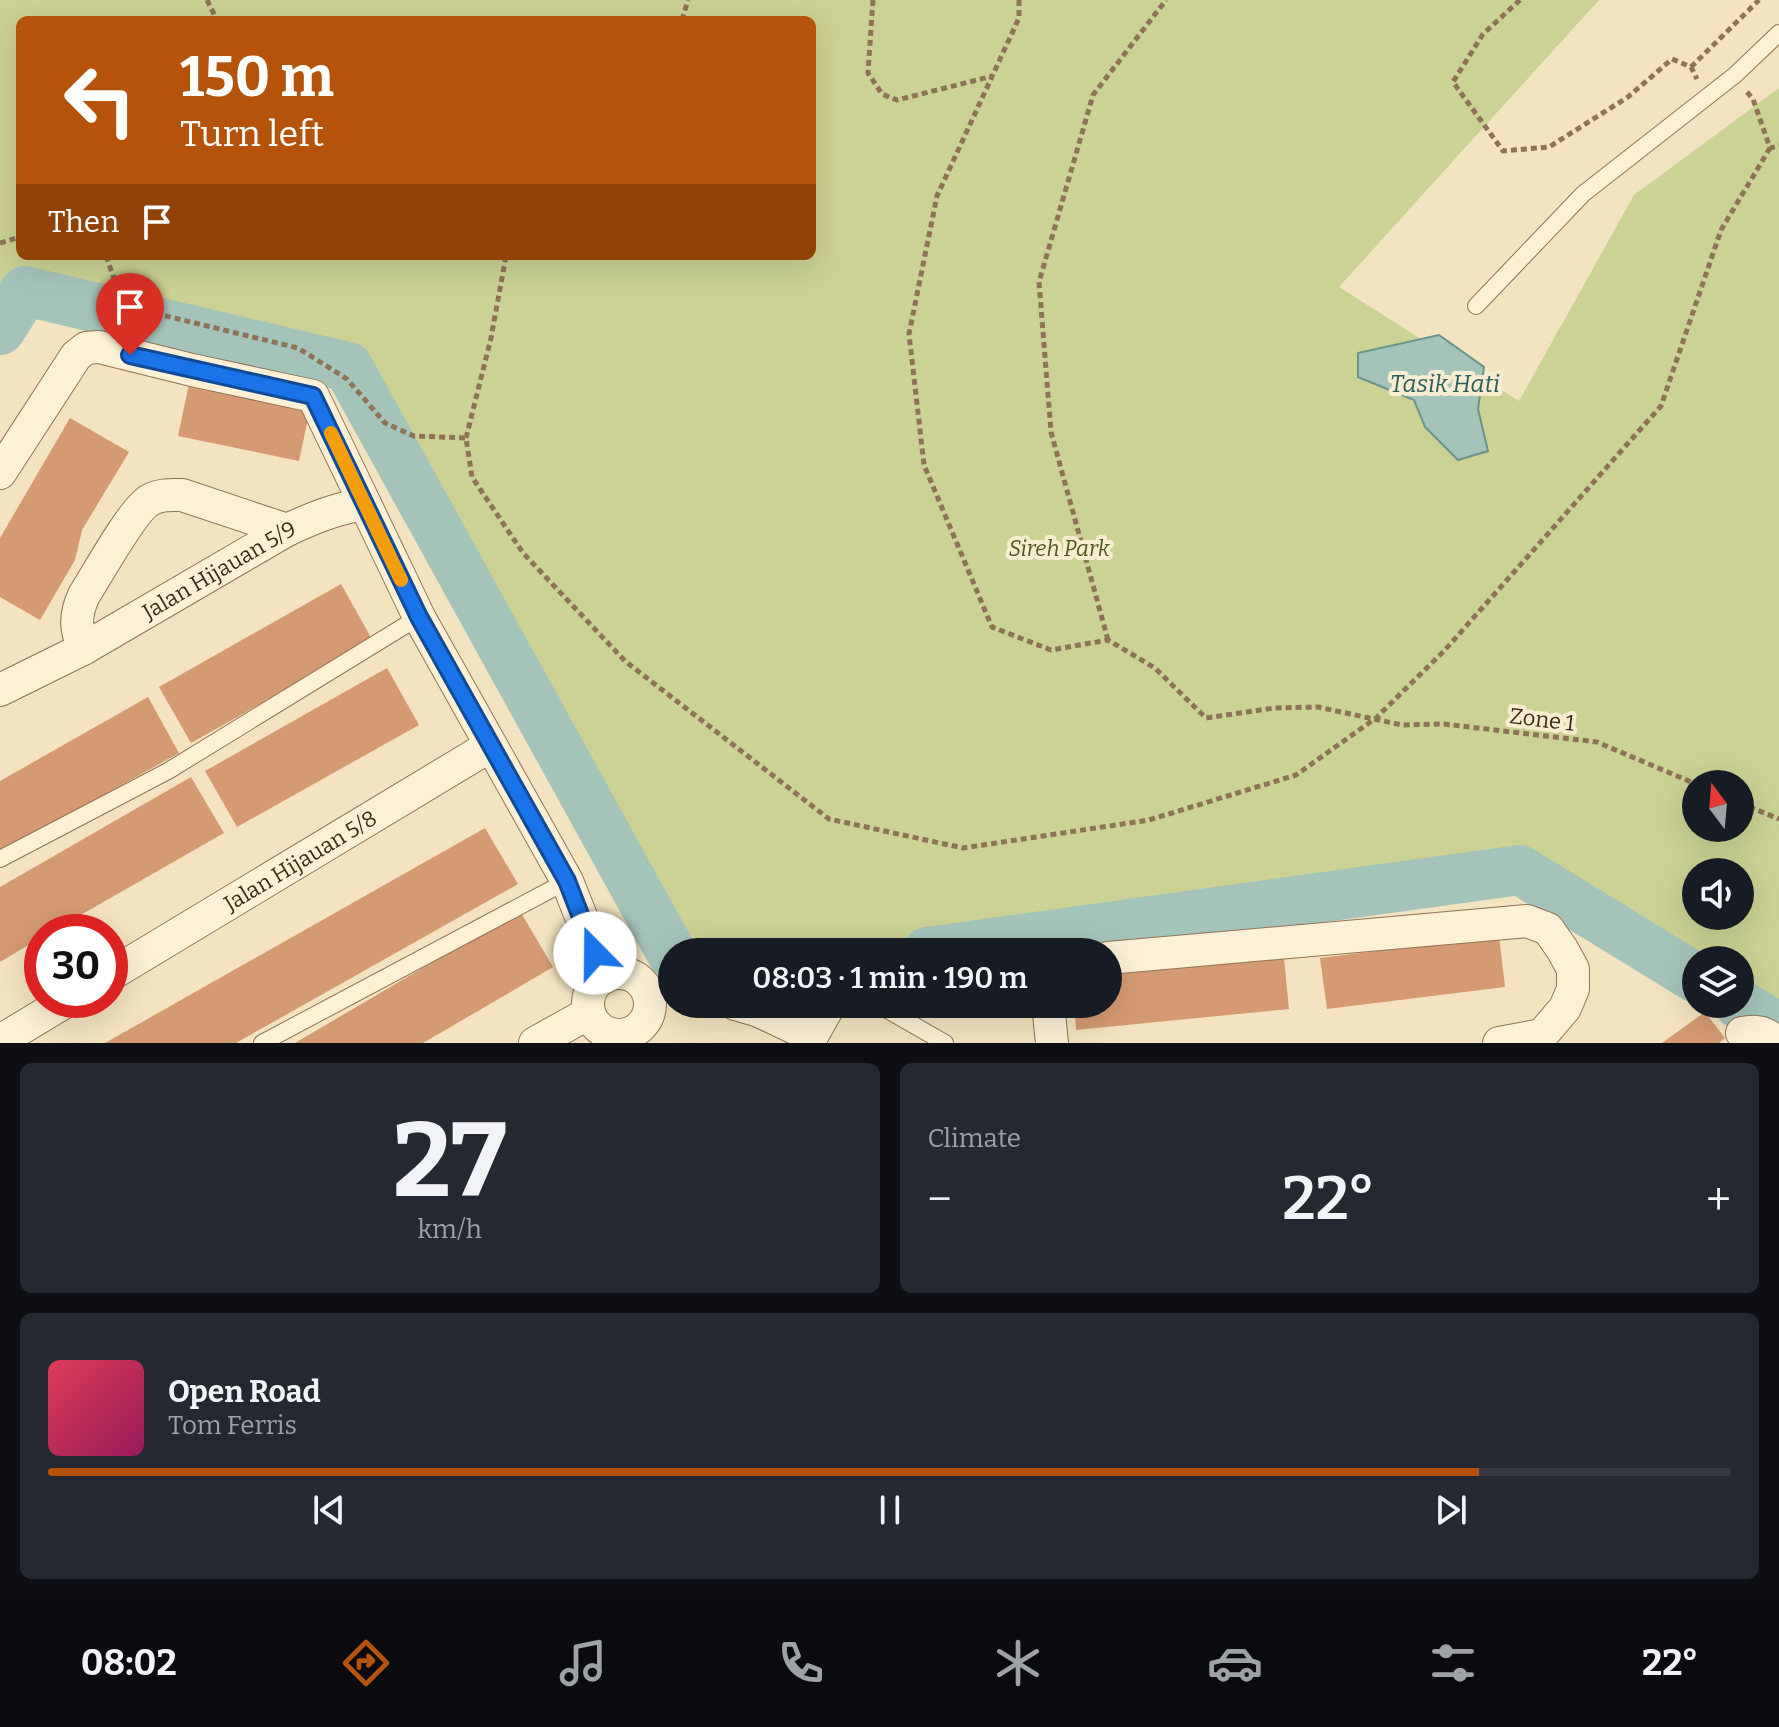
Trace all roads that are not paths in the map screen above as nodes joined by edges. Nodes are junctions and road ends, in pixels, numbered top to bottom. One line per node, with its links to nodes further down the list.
1 (1779, 33): 2 (lane)
2 (1476, 306)
3 (0, 473): 4 (street)
4 (365, 504): 5 (street); 6 (street)
5 (287, 530): 7 (street, Jalan Hijauan 5/9); 7 (street, Jalan Hijauan 5/9)
6 (419, 617): 9 (street); 10 (lane)
7 (83, 649): 8 (street, Jalan Hijauan 5/9)
8 (0, 690)
9 (490, 746): 11 (street); 13 (street, Jalan Hijauan 5/8)
10 (0, 859)
11 (567, 881): 14 (street); 27 (lane)
12 (1122, 957): 31 (street)
13 (128, 964)
14 (605, 977): 15 (street); 17 (street)
15 (658, 995)
16 (658, 998): 24 (street)
17 (589, 1013): 24 (street); 28 (street)
18 (38, 1018): 26 (street)
19 (772, 1018): 25 (street)
20 (822, 1018): 25 (street)
21 (901, 1018): 29 (lane)
22 (1049, 1018): 30 (street)
23 (1735, 1038): 32 (street)
24 (624, 1039)
25 (810, 1039)
26 (0, 1041)
27 (262, 1043)
28 (535, 1043)
29 (945, 1043)
30 (1052, 1043)
31 (1499, 1043)
32 (1777, 1043)

